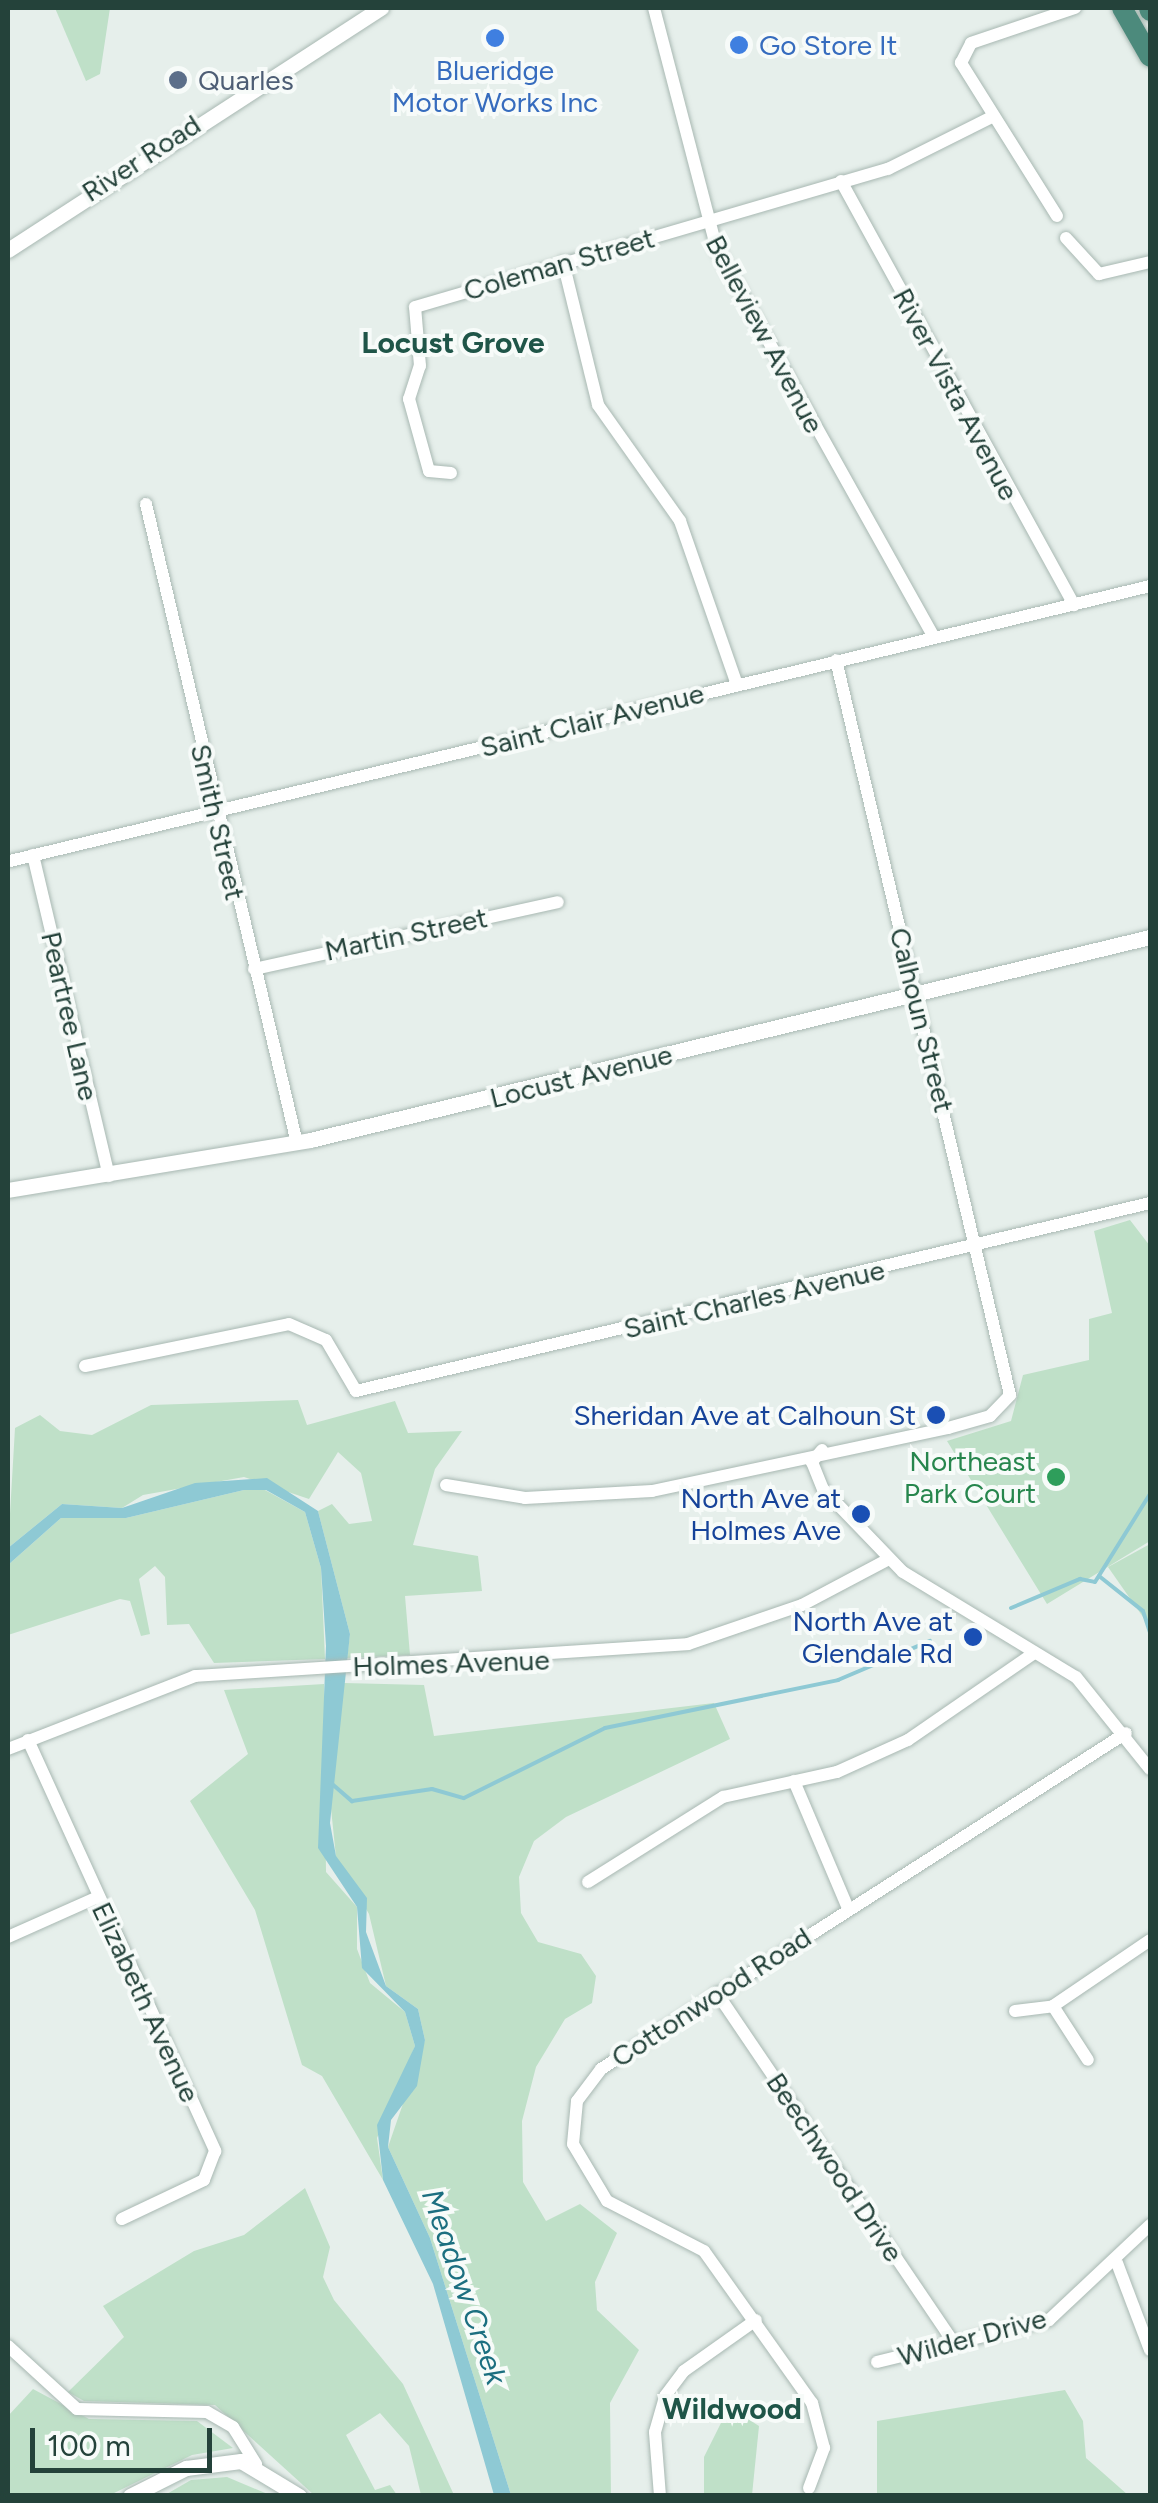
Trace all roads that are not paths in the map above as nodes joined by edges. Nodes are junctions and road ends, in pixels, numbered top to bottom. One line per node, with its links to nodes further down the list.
1 (380, 8): 11 (street, River Road)
2 (654, 8): 9 (street, Belleview Avenue)
3 (1075, 8): 6 (street)
4 (1122, 8): 5 (highway)
5 (1150, 57)
6 (992, 118): 7 (street, Coleman Street); 8 (street)
7 (841, 181): 9 (street, Coleman Street); 17 (street, River Vista Avenue)
8 (1057, 216)
9 (706, 221): 12 (street, Coleman Street); 18 (street, Belleview Avenue)
10 (1066, 238): 13 (street)
11 (8, 250)
12 (563, 262): 14 (street, Coleman Street); 20 (street)
13 (1150, 262)
14 (451, 472)
15 (146, 504): 21 (street, Smith Street)
16 (1150, 586): 17 (street, Saint Clair Avenue)
17 (1074, 605): 18 (street, Saint Clair Avenue)
18 (934, 637): 19 (street, Saint Clair Avenue)
19 (836, 660): 20 (street, Saint Clair Avenue); 27 (street, Calhoun Street)
20 (737, 685): 21 (street, Saint Clair Avenue)
21 (216, 812): 22 (street, Saint Clair Avenue); 26 (street, Smith Street)
22 (33, 855): 23 (street, Saint Clair Avenue); 29 (street, Peartree Lane)
23 (10, 861)
24 (558, 902): 26 (street, Martin Street)
25 (1150, 937): 27 (street, Locust Avenue)
26 (254, 969): 28 (street, Smith Street)
27 (915, 995): 28 (street, Locust Avenue); 32 (street, Calhoun Street)
28 (296, 1139): 29 (street, Locust Avenue)
29 (109, 1176): 30 (street, Locust Avenue)
30 (8, 1190)
31 (1150, 1203): 32 (street, Saint Charles Avenue)
32 (978, 1244): 33 (street, Saint Charles Avenue); 34 (street, Calhoun Street)
33 (86, 1366)
34 (822, 1449): 35 (street); 36 (street)
35 (446, 1485)
36 (890, 1560): 37 (street); 39 (street, Holmes Avenue)
37 (1034, 1654): 38 (street); 42 (street)
38 (1126, 1734): 41 (street); 45 (street, Cottonwood Road)
39 (28, 1740): 40 (street, Holmes Avenue); 44 (street, Elizabeth Avenue)
40 (8, 1748)
41 (1150, 1768)
42 (794, 1781): 43 (street); 45 (street)
43 (588, 1882)
44 (98, 1897): 46 (street); 52 (street, Elizabeth Avenue)
45 (848, 1908): 48 (street, Cottonwood Road)
46 (8, 1937)
47 (1150, 1940): 49 (street)
48 (716, 1992): 55 (street, Cottonwood Road); 56 (street, Beechwood Drive)
49 (1053, 2006): 50 (street); 51 (street)
50 (1015, 2011)
51 (1088, 2060)
52 (122, 2219)
53 (1150, 2225): 54 (street, Wilder Drive)
54 (1116, 2263): 56 (street, Wilder Drive); 58 (street)
55 (756, 2320): 61 (street, Cottonwood Road); 64 (street)
56 (953, 2341): 59 (street, Wilder Drive)
57 (8, 2346): 60 (street)
58 (1150, 2350)
59 (877, 2362)
60 (256, 2464): 62 (street); 63 (street)
61 (809, 2488)
62 (130, 2496)
63 (299, 2496)
64 (660, 2496)

